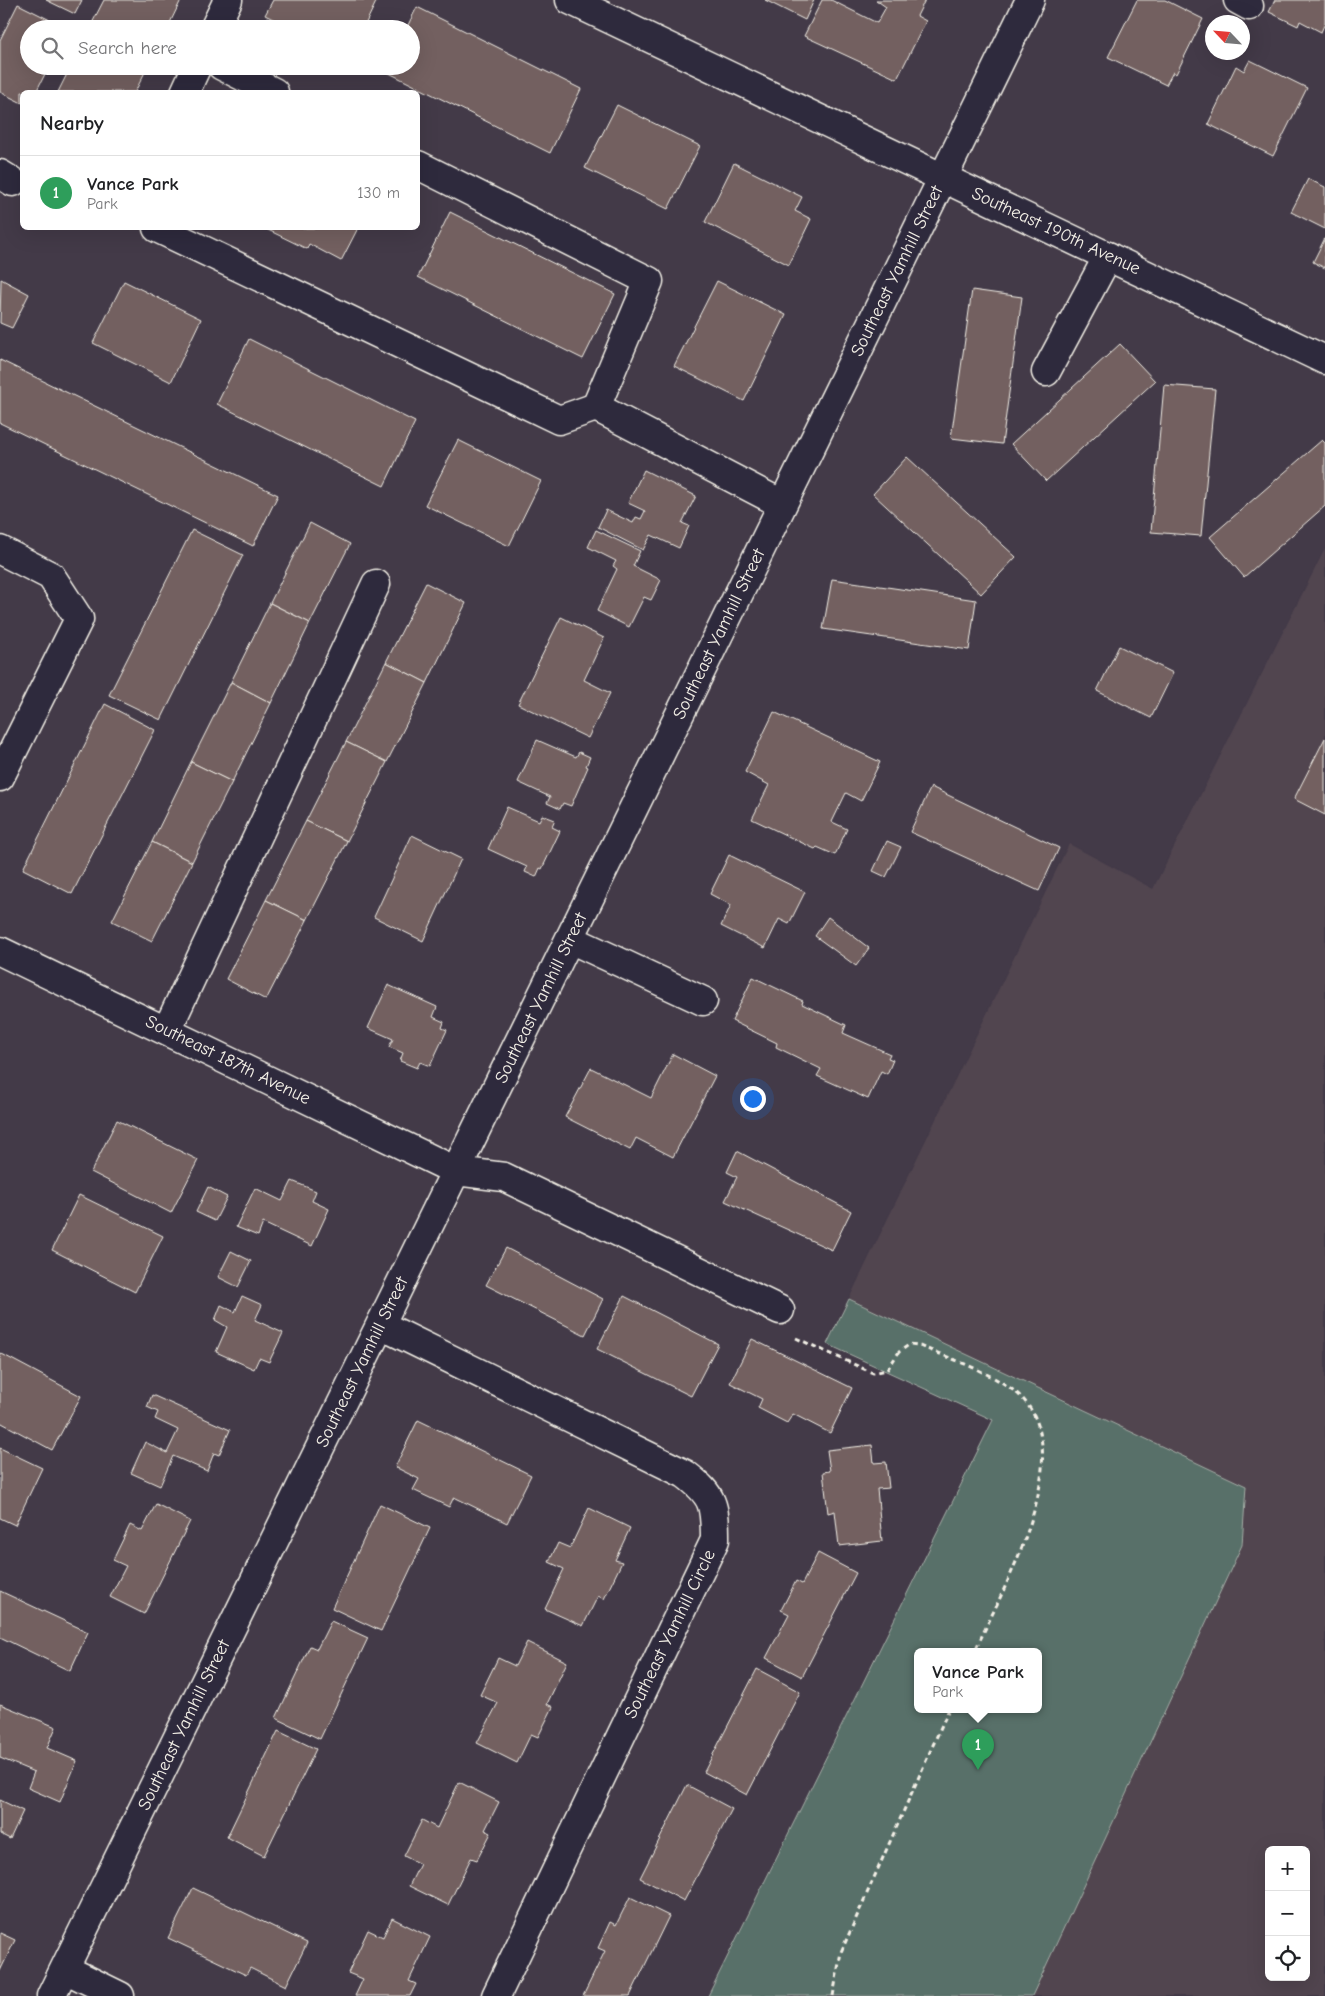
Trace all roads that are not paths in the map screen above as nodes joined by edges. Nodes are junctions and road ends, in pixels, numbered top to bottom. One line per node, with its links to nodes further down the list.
1 (228, 0): 4 (street)
2 (570, 0): 10 (street, Southeast 190th Avenue)
3 (1030, 0): 10 (street, Southeast Yamhill Street)
4 (218, 20)
5 (193, 75): 7 (street)
6 (240, 75): 8 (street)
7 (186, 90)
8 (270, 90)
9 (420, 166): 15 (street)
10 (943, 177): 12 (street, Southeast 190th Avenue); 16 (street, Southeast Yamhill Street)
11 (161, 230): 15 (street)
12 (1108, 256): 13 (street, Southeast 190th Avenue); 14 (street)
13 (1325, 360)
14 (1046, 372)
15 (596, 407): 16 (street)
16 (782, 504): 20 (street, Southeast Yamhill Street)
17 (0, 550): 19 (street)
18 (376, 584): 23 (street)
19 (0, 777)
20 (570, 939): 22 (street); 24 (street, Southeast Yamhill Street)
21 (0, 951): 23 (street, Southeast 187th Avenue)
22 (703, 1001)
23 (167, 1030): 24 (street, Southeast 187th Avenue)
24 (456, 1171): 25 (street, Southeast 187th Avenue); 26 (street, Southeast Yamhill Street)
25 (780, 1310)
26 (381, 1325): 27 (street, Southeast Yamhill Street); 30 (street, Southeast Yamhill Circle)
27 (64, 1969): 28 (street, Southeast Yamhill Street); 29 (street)
28 (51, 1996)
29 (120, 1996)
30 (496, 1996)

